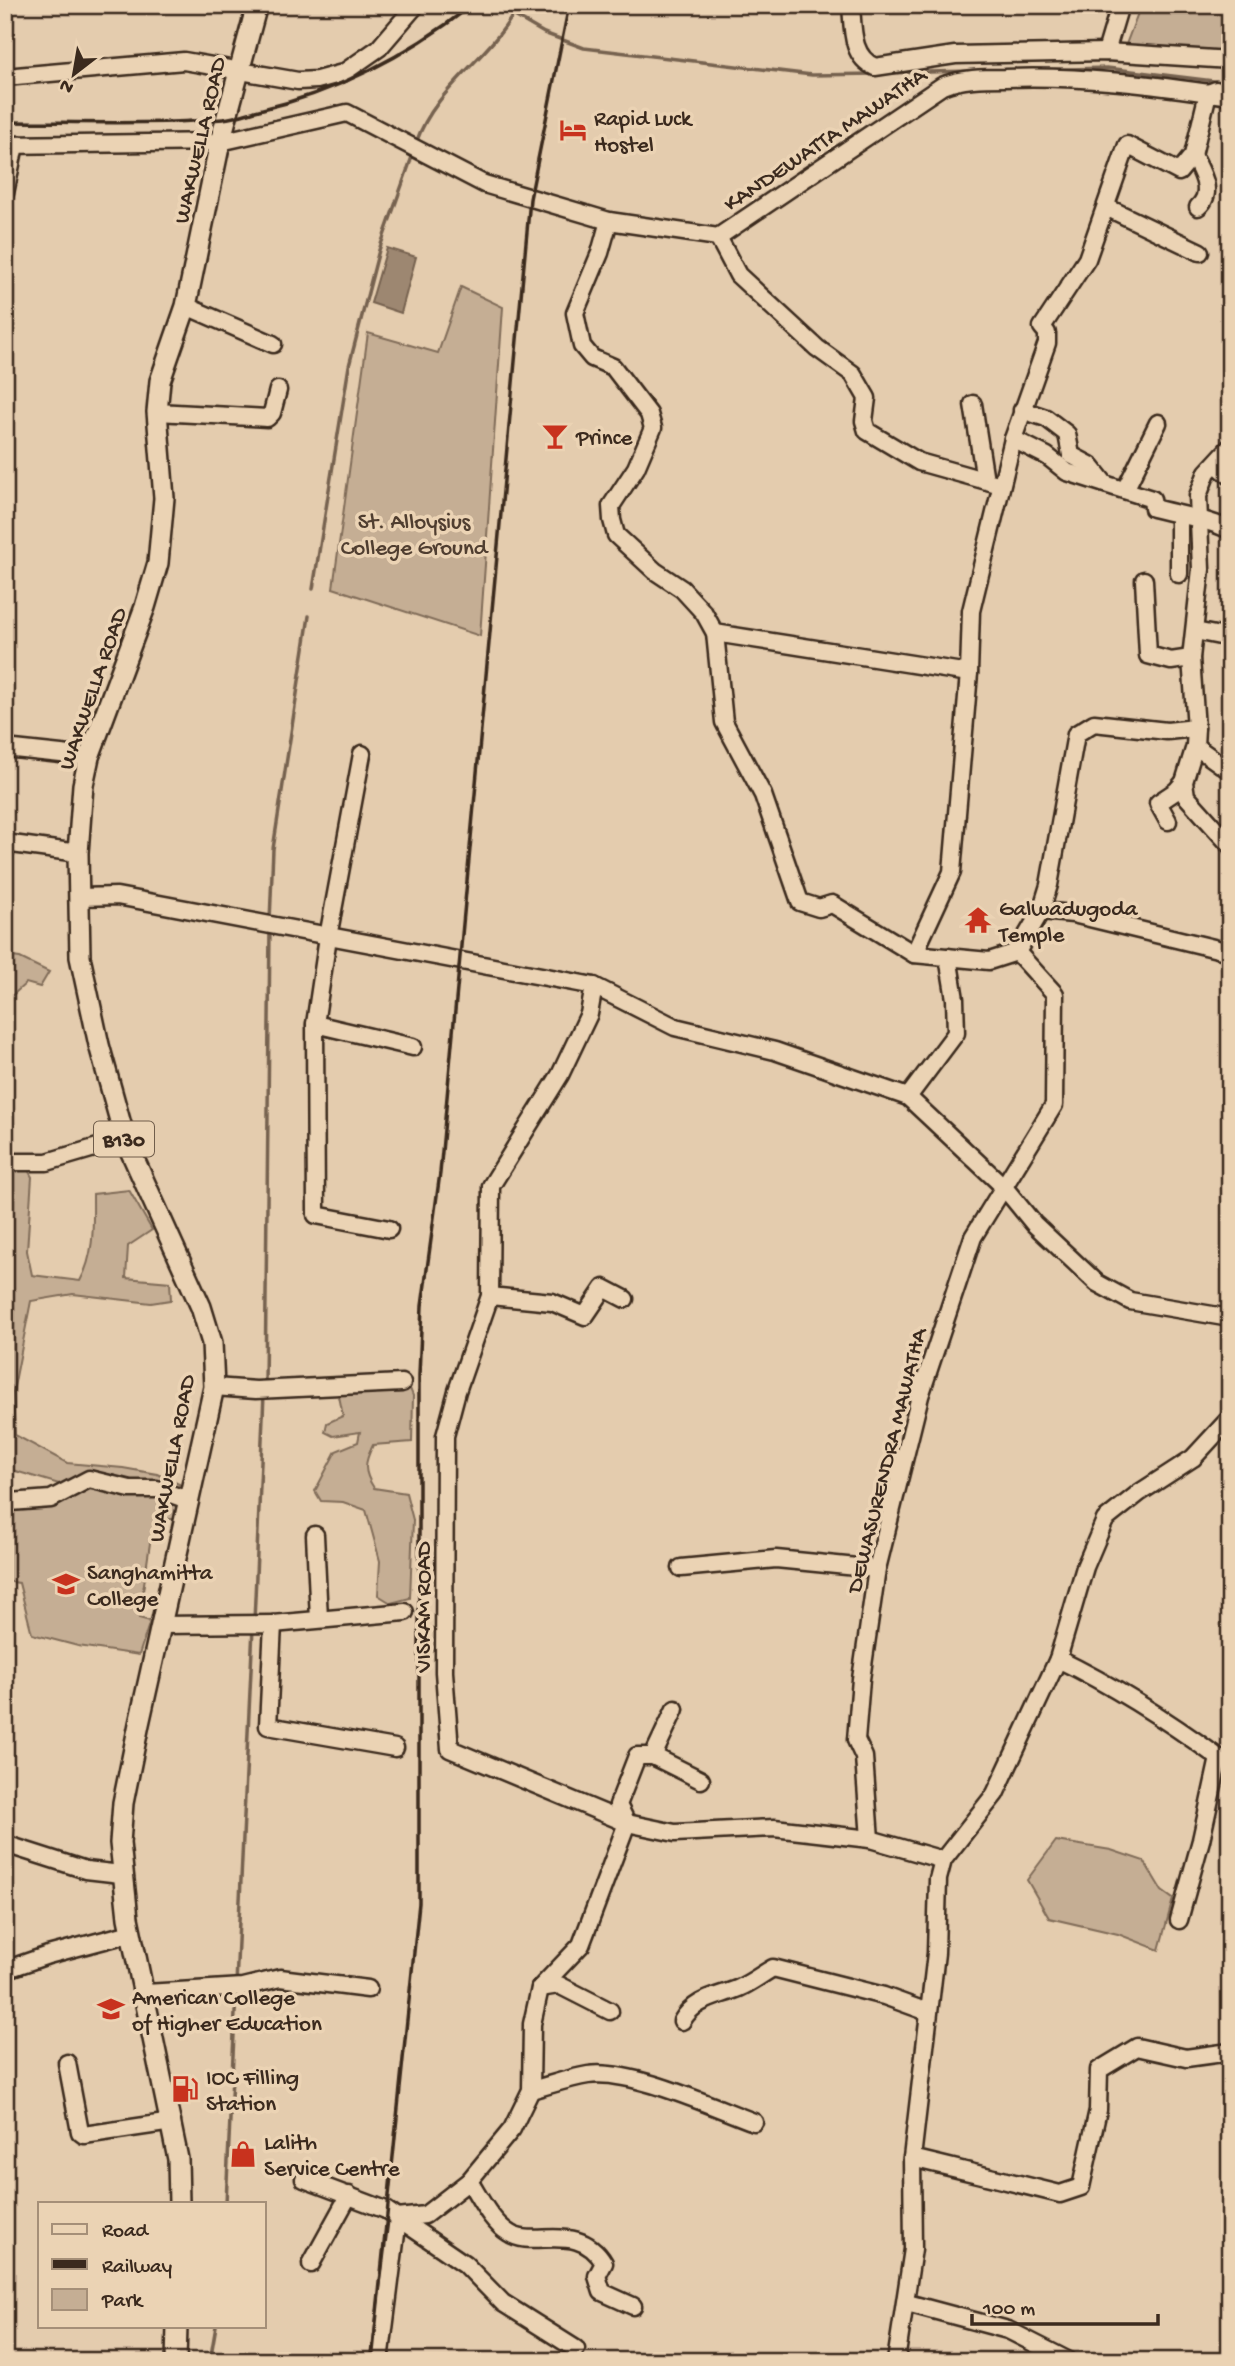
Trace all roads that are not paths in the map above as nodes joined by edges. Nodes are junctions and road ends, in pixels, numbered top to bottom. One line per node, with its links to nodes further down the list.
1 (257, 5): 8 (main road, WAKWELLA ROAD / B130)
2 (416, 5): 8 (street)
3 (851, 5): 6 (street)
4 (1120, 5): 5 (street)
5 (1107, 52): 6 (street); 7 (street)
6 (955, 55): 10 (street)
7 (1230, 60)
8 (239, 70): 9 (street); 14 (main road, WAKWELLA ROAD / B130)
9 (5, 77)
10 (958, 79): 12 (street, KANDEWATTA MAWATHA); 21 (street, KANDEWATTA MAWATHA)
11 (1230, 87): 12 (street)
12 (1208, 93): 13 (street, KANDEWATTA MAWATHA); 16 (street)
13 (1230, 96)
14 (220, 142): 15 (street, KANDEWATTA MAWATHA); 20 (street, KANDEWATTA MAWATHA); 23 (main road, WAKWELLA ROAD / B130)
15 (10, 145): 17 (street)
16 (1194, 155): 18 (street); 19 (street)
17 (5, 193)
18 (1106, 207): 22 (street); 27 (street)
19 (1198, 207)
20 (608, 221): 21 (street, KANDEWATTA MAWATHA); 43 (street)
21 (718, 237): 34 (street)
22 (1200, 252)
23 (186, 306): 24 (street); 28 (main road, WAKWELLA ROAD / B130)
24 (273, 344)
25 (278, 390): 28 (street)
26 (973, 404): 34 (street)
27 (1022, 410): 30 (street); 35 (street)
28 (157, 412): 51 (main road, WAKWELLA ROAD / B130)
29 (1158, 423): 36 (street)
30 (1013, 439): 34 (street); 35 (street)
31 (1230, 447): 32 (street)
32 (1216, 464): 33 (street); 38 (street)
33 (1230, 476)
34 (993, 482): 46 (street)
35 (1105, 484): 36 (street)
36 (1125, 490): 37 (street)
37 (1178, 514): 38 (street); 40 (street)
38 (1199, 516): 39 (street); 42 (street)
39 (1230, 530)
40 (1179, 574)
41 (1144, 580): 45 (street)
42 (1195, 631): 44 (street); 45 (street)
43 (715, 633): 46 (street); 63 (street)
44 (1230, 638)
45 (1191, 658): 47 (street)
46 (969, 674): 63 (street)
47 (1196, 728): 48 (street); 59 (street)
48 (1195, 746): 52 (street); 53 (street)
49 (5, 748): 51 (street)
50 (362, 754): 60 (street)
51 (89, 757): 57 (main road, WAKWELLA ROAD / B130)
52 (1230, 771)
53 (1184, 782): 54 (street); 56 (street)
54 (1168, 821)
55 (5, 843): 57 (street)
56 (1230, 845)
57 (78, 853): 58 (main road, WAKWELLA ROAD / B130)
58 (80, 897): 60 (street); 69 (main road, WAKWELLA ROAD / B130)
59 (1041, 911): 61 (street); 62 (street)
60 (328, 937): 65 (street); 66 (street)
61 (1017, 952): 64 (street); 71 (street, DEWASURENDRA MAWATHA)
62 (1230, 952)
63 (914, 954): 64 (street)
64 (948, 957): 68 (street)
65 (594, 986): 68 (street); 73 (street, VISKAM ROAD)
66 (315, 1024): 67 (street); 72 (street)
67 (413, 1046)
68 (908, 1097): 71 (street)
69 (125, 1139): 70 (street); 77 (main road, WAKWELLA ROAD / B130)
70 (5, 1162)
71 (1003, 1186): 75 (street); 83 (street, DEWASURENDRA MAWATHA)
72 (389, 1229)
73 (490, 1296): 74 (street); 93 (street, VISKAM ROAD)
74 (625, 1299)
75 (1230, 1318)
76 (402, 1383): 77 (street)
77 (214, 1387): 79 (main road, WAKWELLA ROAD / B130)
78 (1230, 1418): 88 (street)
79 (190, 1501): 80 (street); 87 (main road, WAKWELLA ROAD / B130)
80 (10, 1502)
81 (315, 1535): 85 (street)
82 (681, 1568): 83 (street)
83 (877, 1569): 94 (street, DEWASURENDRA MAWATHA)
84 (405, 1612): 85 (street)
85 (319, 1619): 86 (street)
86 (272, 1624): 87 (street); 90 (street)
87 (160, 1625): 97 (main road, WAKWELLA ROAD / B130)
88 (1058, 1659): 96 (street); 98 (street)
89 (675, 1709): 91 (street)
90 (395, 1748)
91 (653, 1755): 92 (street); 93 (street)
92 (701, 1780)
93 (627, 1823): 94 (street, VISKAM ROAD); 101 (street)
94 (870, 1839): 96 (street, VISKAM ROAD)
95 (5, 1844): 97 (street)
96 (943, 1860): 105 (street)
97 (121, 1874): 99 (main road, WAKWELLA ROAD / B130)
98 (1179, 1920)
99 (131, 1933): 100 (street); 103 (main road, WAKWELLA ROAD / B130)
100 (5, 1970)
101 (540, 1988): 104 (street); 109 (street)
102 (368, 1989): 103 (street)
103 (146, 1993): 110 (main road, WAKWELLA ROAD / B130)
104 (610, 2011)
105 (928, 2012): 106 (street); 112 (street)
106 (682, 2021)
107 (1230, 2052): 112 (street)
108 (67, 2063): 110 (street)
109 (531, 2090): 111 (street); 114 (street)
110 (172, 2122): 116 (main road, WAKWELLA ROAD / B130)
111 (754, 2122)
112 (912, 2158): 119 (street)
113 (304, 2179): 115 (street)
114 (469, 2181): 117 (street); 120 (street)
115 (349, 2195): 117 (street); 118 (street)
116 (179, 2202)
117 (398, 2218): 122 (street); 124 (street)
118 (311, 2264)
119 (907, 2303): 125 (street); 126 (street)
120 (632, 2305)
121 (177, 2328): 123 (main road)
122 (576, 2349)
123 (176, 2361)
124 (380, 2361)
125 (896, 2361)
126 (1069, 2361)

